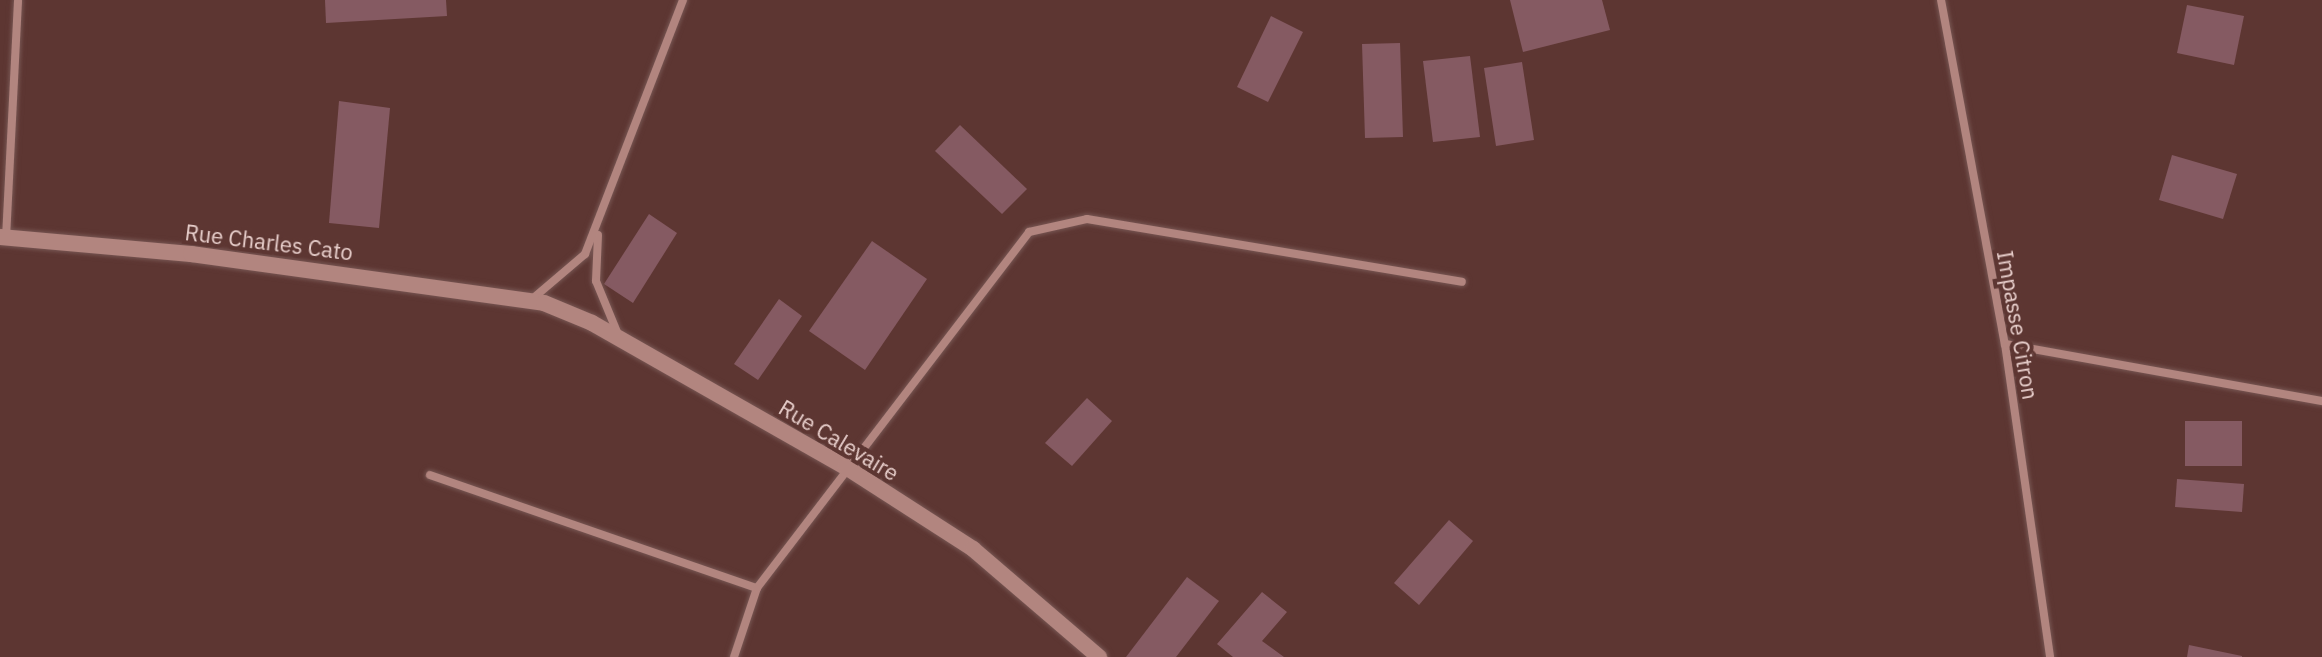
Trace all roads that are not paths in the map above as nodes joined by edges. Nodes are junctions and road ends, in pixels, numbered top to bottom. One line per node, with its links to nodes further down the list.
1 (18, 0): 5 (street)
2 (683, 0): 4 (street)
3 (1941, 0): 9 (street, Impasse Citron)
4 (599, 226): 7 (street); 8 (street)
5 (3, 238): 7 (main road, Rue Charles Cato)
6 (1462, 282): 11 (street)
7 (531, 300): 8 (main road, Rue Calevaire)
8 (625, 344): 11 (main road, Rue Calevaire)
9 (2005, 344): 10 (street); 16 (street, Impasse Citron)
10 (2322, 401)
11 (846, 467): 13 (street); 15 (main road, Rue Calevaire)
12 (430, 475): 13 (street)
13 (757, 588): 14 (street)
14 (734, 657)
15 (1099, 657)
16 (2050, 657)

